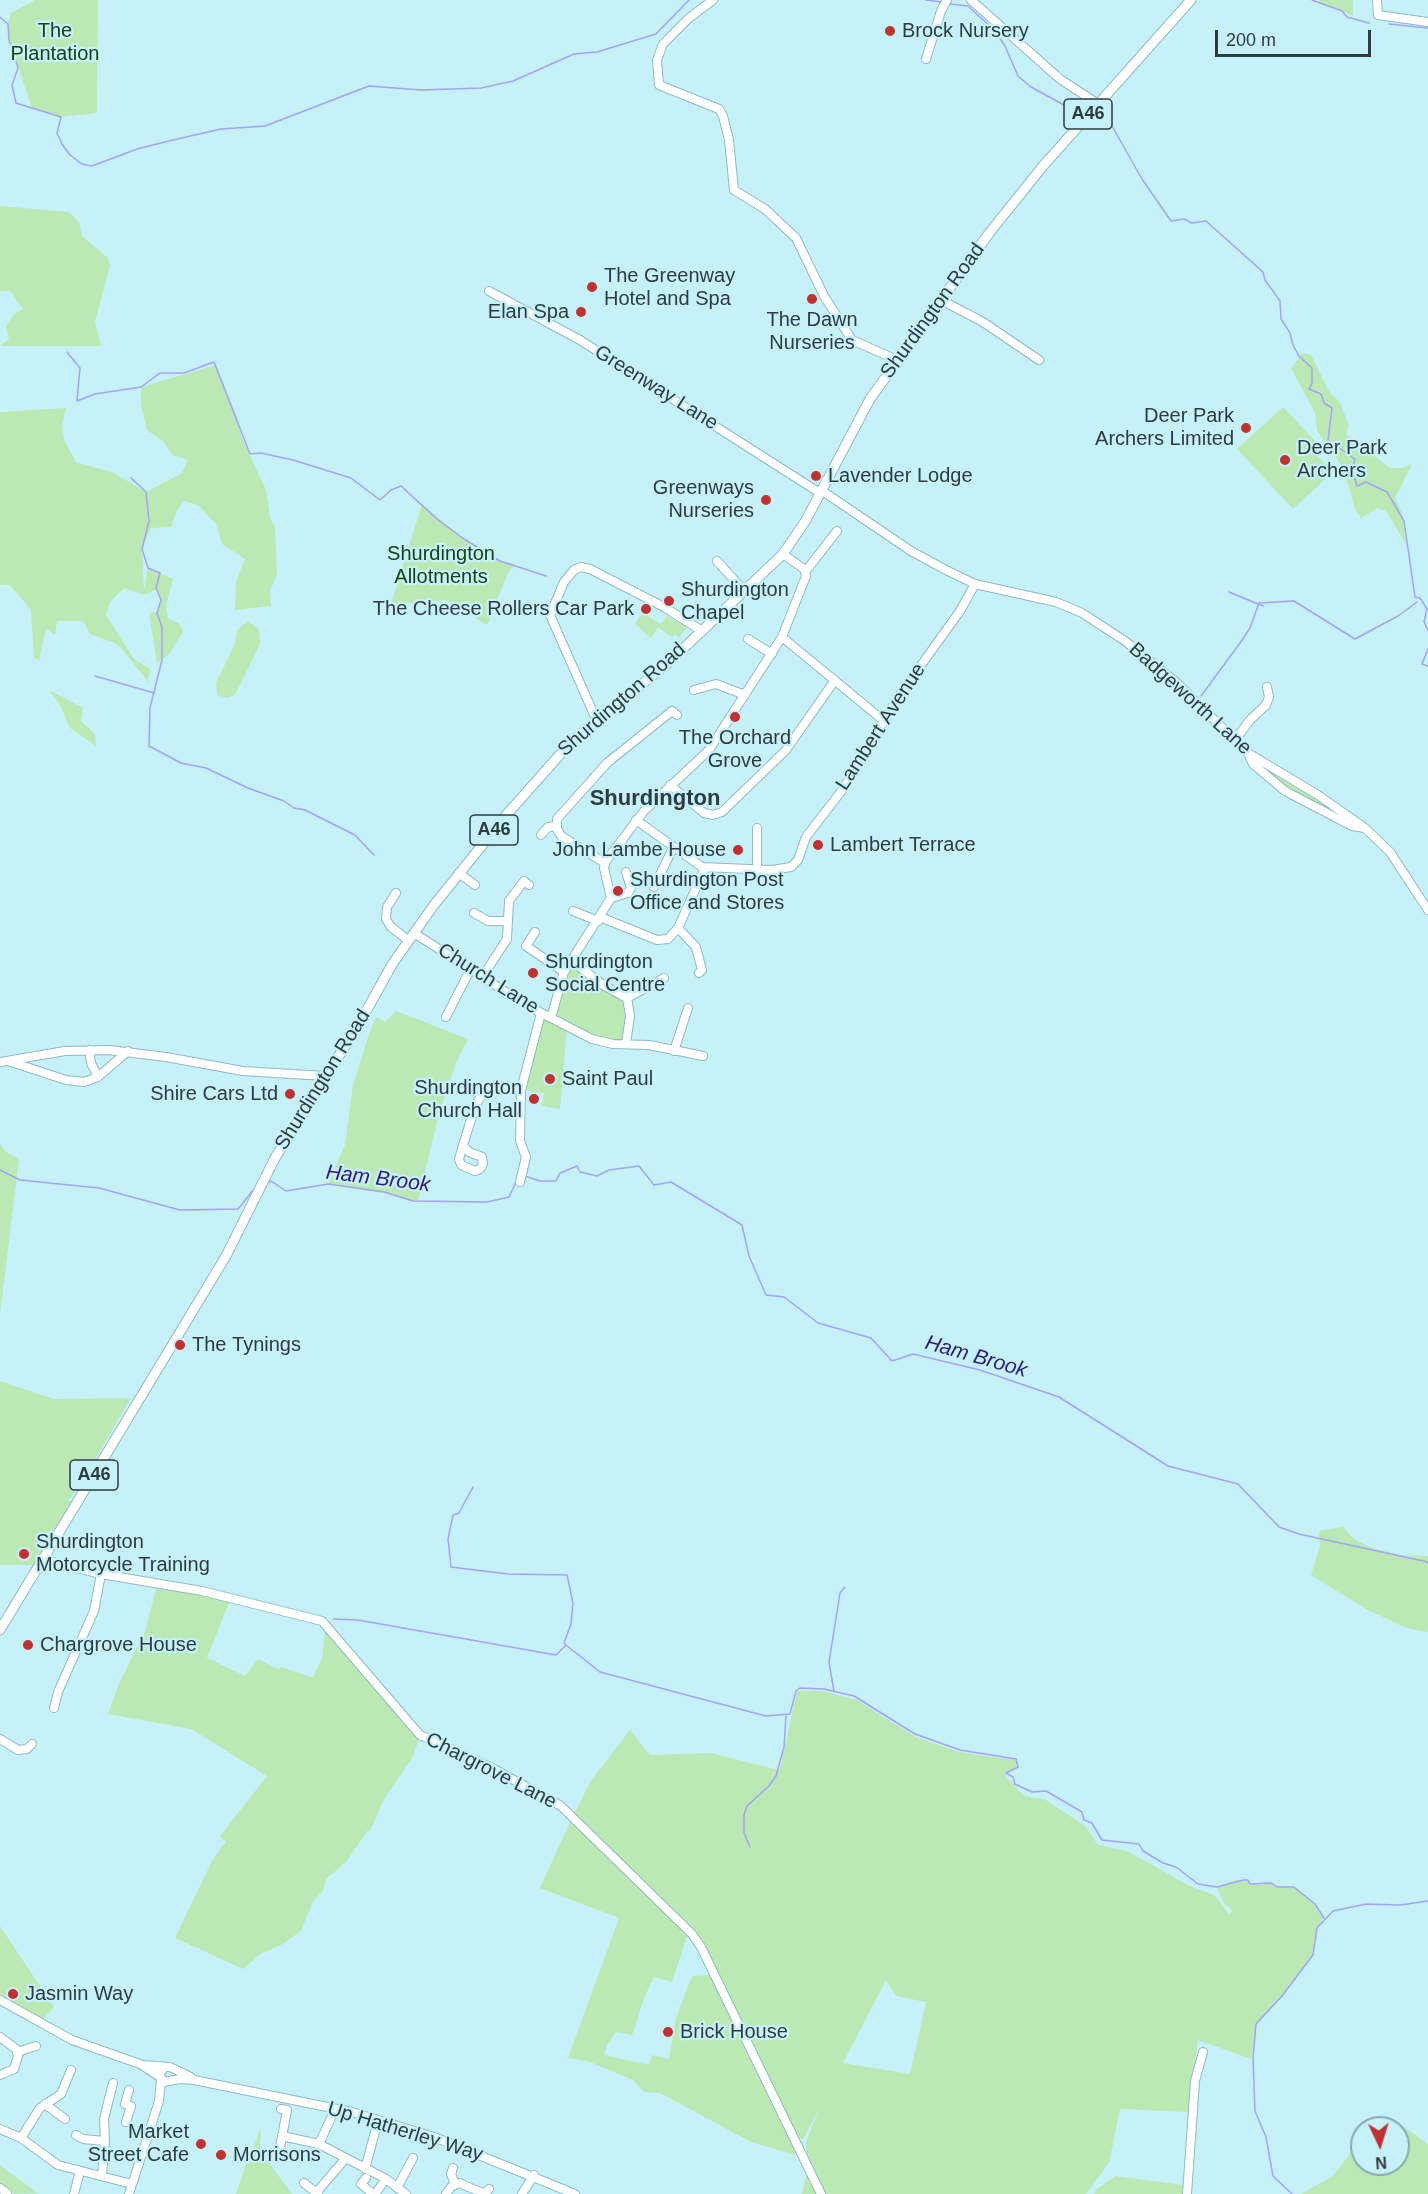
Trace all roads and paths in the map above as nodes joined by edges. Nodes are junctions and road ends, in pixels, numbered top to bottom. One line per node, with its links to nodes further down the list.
1 (713, 0): 11 (street)
2 (947, 0): 7 (street)
3 (970, 0): 8 (street)
4 (1191, 0): 8 (main road, Shurdington Road / A46)
5 (1377, 0): 6 (street)
6 (1428, 22)
7 (927, 59)
8 (1098, 104): 10 (main road, Shurdington Road / A46)
9 (489, 291): 13 (street, Greenway Lane)
10 (941, 300): 11 (main road, Shurdington Road / A46); 12 (street)
11 (897, 360): 13 (main road, Shurdington Road / A46)
12 (1039, 360)
13 (821, 492): 15 (main road, Shurdington Road / A46); 18 (street, Badgeworth Lane)
14 (837, 531): 17 (street)
15 (783, 554): 17 (street); 19 (main road, Shurdington Road / A46)
16 (717, 561): 19 (street)
17 (805, 572): 21 (street)
18 (975, 584): 30 (street, Lambert Avenue); 31 (street, Badgeworth Lane)
19 (745, 592): 20 (main road, Shurdington Road / A46)
20 (702, 631): 29 (main road, Shurdington Road / A46); 29 (street)
21 (782, 637): 23 (street); 24 (street)
22 (748, 639): 23 (street)
23 (772, 654): 27 (street)
24 (835, 680): 30 (street); 33 (street)
25 (1267, 687): 31 (street)
26 (694, 690): 27 (street)
27 (745, 695): 33 (street)
28 (672, 711): 35 (street)
29 (596, 719): 44 (main road, Shurdington Road / A46)
30 (884, 721): 42 (street, Lambert Avenue)
31 (1234, 740): 32 (street, Badgeworth Lane)
32 (1248, 753): 37 (street, Badgeworth Lane); 37 (street)
33 (670, 785): 34 (street)
34 (636, 820): 39 (street); 40 (street)
35 (556, 826): 38 (street); 40 (street)
36 (757, 828): 42 (street)
37 (1365, 828): 50 (street, Badgeworth Lane)
38 (542, 836)
39 (673, 848): 41 (street); 47 (street)
40 (605, 863): 49 (street)
41 (705, 868): 42 (street); 55 (street)
42 (757, 870)
43 (626, 872): 49 (street)
44 (459, 873): 46 (street); 57 (main road, Shurdington Road / A46)
45 (523, 881): 54 (street)
46 (475, 885)
47 (654, 887)
48 (396, 893): 57 (street, Church Lane)
49 (611, 898): 53 (street)
50 (1428, 910)
51 (573, 911): 53 (street)
52 (474, 913): 54 (street)
53 (599, 919): 55 (street); 58 (street)
54 (508, 921): 62 (street)
55 (678, 928): 61 (street)
56 (535, 932): 60 (street)
57 (411, 937): 59 (street, Church Lane); 75 (main road, Shurdington Road / A46)
58 (571, 960): 60 (street); 64 (street)
59 (471, 968): 62 (street, Church Lane); 67 (street)
60 (564, 972): 68 (street)
61 (703, 972)
62 (483, 976): 66 (street, Church Lane)
63 (664, 978): 64 (street)
64 (627, 998): 69 (street)
65 (688, 1008): 72 (street)
66 (541, 1013): 68 (street, Church Lane); 77 (street)
67 (446, 1017)
68 (551, 1018): 69 (street, Church Lane)
69 (626, 1044): 72 (street, Church Lane)
70 (89, 1050): 71 (street); 74 (street); 76 (street)
71 (128, 1051): 75 (street); 76 (street)
72 (674, 1051): 73 (street, Church Lane)
73 (703, 1056)
74 (3, 1061): 76 (street)
75 (325, 1076): 80 (main road, Shurdington Road / A46)
76 (98, 1077)
77 (521, 1090): 78 (street); 79 (street)
78 (463, 1145)
79 (520, 1182)
80 (45, 1557): 81 (street, Chargrove Lane); 82 (main road, Shurdington Road / A46)
81 (101, 1574): 83 (street); 136 (street, Chargrove Lane)
82 (0, 1630)
83 (54, 1708)
84 (0, 1739): 85 (street)
85 (32, 1744)
86 (0, 2000): 91 (street, Up Hatherley Way)
87 (0, 2037): 89 (street)
88 (36, 2046): 89 (street)
89 (18, 2052): 94 (street)
90 (1203, 2052): 137 (street)
91 (140, 2064): 92 (street, Up Hatherley Way); 95 (street, Up Hatherley Way)
92 (169, 2068): 95 (street); 96 (street, Up Hatherley Way); 97 (street)
93 (68, 2074): 101 (street)
94 (0, 2075)
95 (160, 2079): 97 (street, Up Hatherley Way); 100 (street)
96 (194, 2080): 97 (street, Up Hatherley Way); 120 (street, Up Hatherley Way)
97 (172, 2082): 100 (street)
98 (113, 2083): 99 (street)
99 (110, 2093): 105 (street); 111 (street)
100 (159, 2101): 124 (street)
101 (45, 2104): 104 (street); 109 (street)
102 (281, 2109): 108 (street)
103 (331, 2118): 112 (street)
104 (65, 2119)
105 (126, 2122)
106 (0, 2129): 109 (street)
107 (375, 2132): 117 (street)
108 (282, 2136): 112 (street); 113 (street)
109 (21, 2138): 118 (street)
110 (80, 2139): 111 (street)
111 (105, 2141): 119 (street)
112 (319, 2144): 114 (street)
113 (279, 2153)
114 (345, 2159): 117 (street); 128 (street)
115 (409, 2160): 126 (street)
116 (453, 2168): 125 (street)
117 (365, 2169): 122 (street)
118 (80, 2171): 119 (street); 129 (street)
119 (102, 2175): 124 (street)
120 (534, 2175): 134 (street); 135 (street, Up Hatherley Way)
121 (366, 2178): 131 (street)
122 (386, 2179): 126 (street); 131 (street)
123 (304, 2183): 128 (street)
124 (132, 2184): 130 (street)
125 (455, 2184): 127 (street); 133 (street)
126 (397, 2188): 132 (street)
127 (489, 2189)
128 (317, 2193)
129 (74, 2194)
130 (129, 2194)
131 (374, 2194)
132 (406, 2194)
133 (446, 2194)
134 (522, 2194)
135 (575, 2194)
136 (821, 2194)
137 (1187, 2194)

